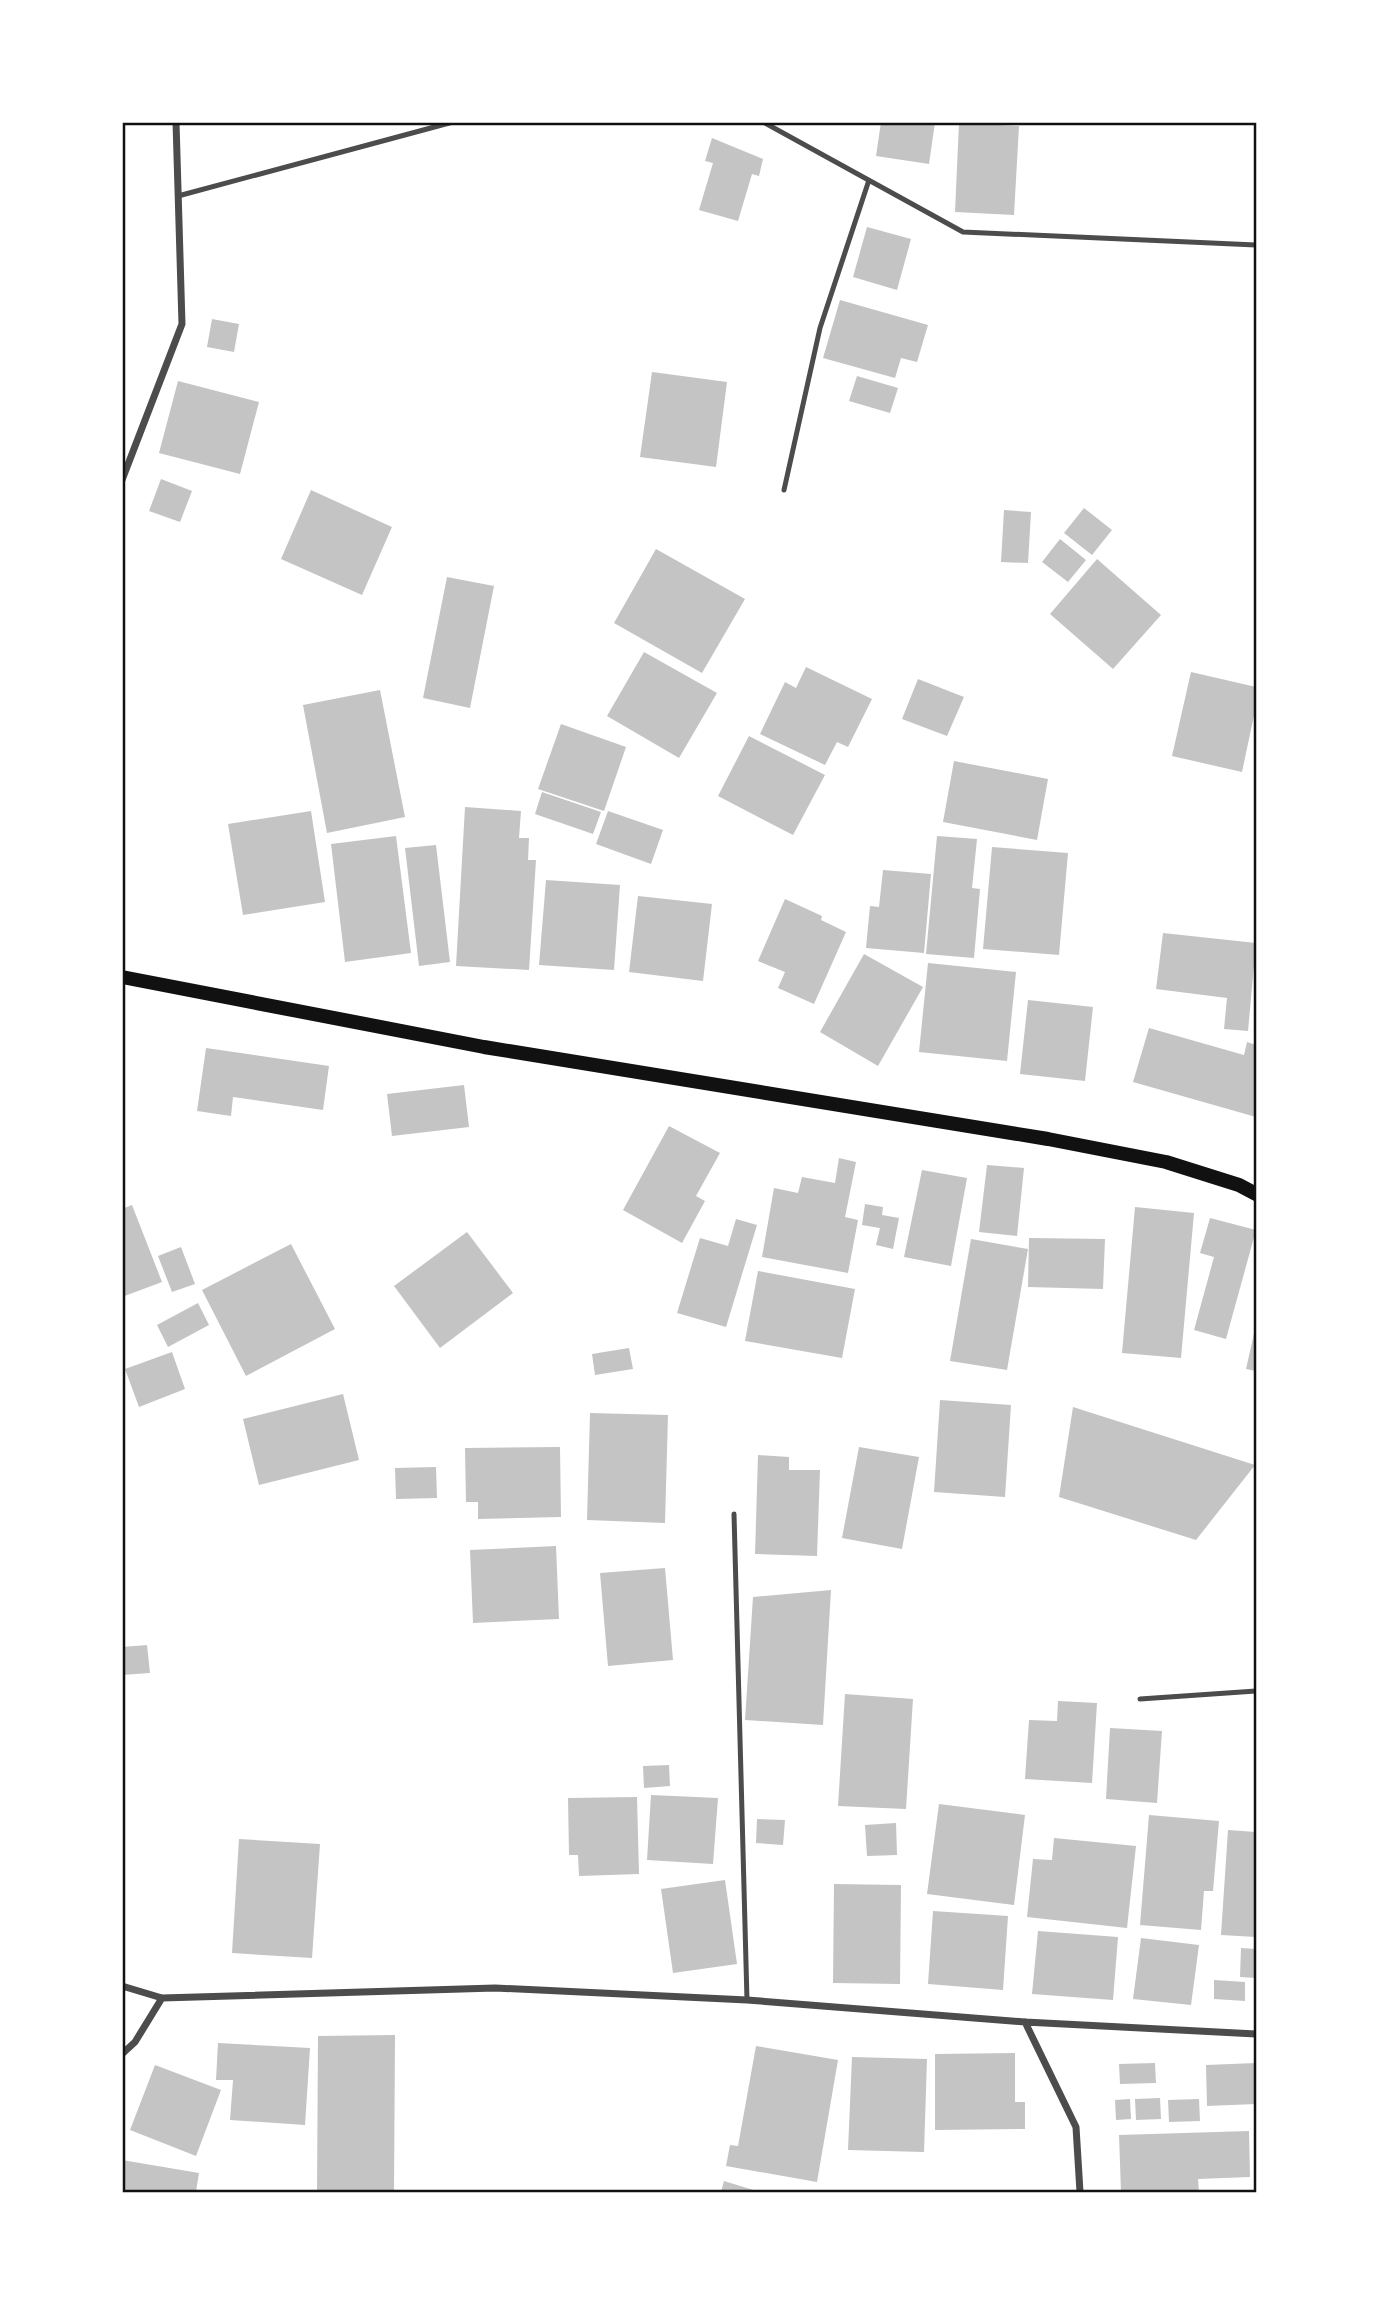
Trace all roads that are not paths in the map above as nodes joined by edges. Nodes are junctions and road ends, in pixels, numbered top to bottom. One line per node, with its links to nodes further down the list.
1 (176, 122): 5 (street)
2 (453, 122): 5 (lane)
3 (763, 122): 4 (lane)
4 (869, 180): 6 (lane); 8 (lane)
5 (178, 196): 7 (street)
6 (1256, 245)
7 (122, 480)
8 (784, 490)
9 (122, 977): 10 (main road)
10 (1256, 1194)
11 (734, 1514): 16 (lane)
12 (1256, 1690): 13 (lane)
13 (1140, 1699)
14 (122, 1986): 15 (street)
15 (162, 1998): 16 (street); 19 (street)
16 (747, 2000): 17 (street)
17 (1025, 2022): 18 (street); 20 (street)
18 (1256, 2034)
19 (122, 2054)
20 (1080, 2193)

